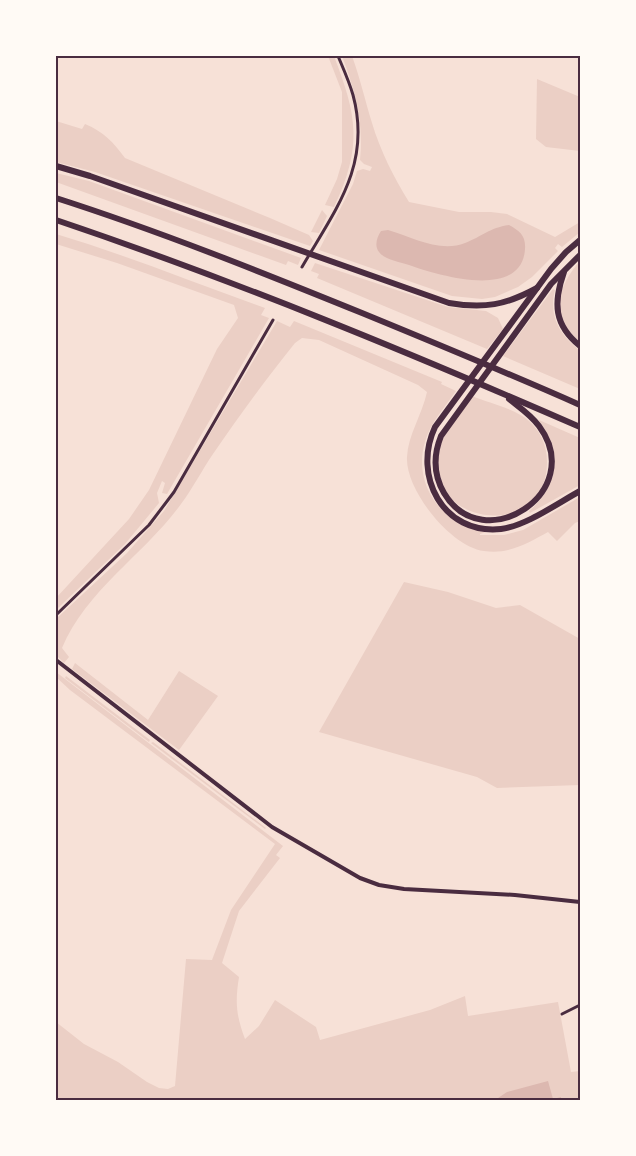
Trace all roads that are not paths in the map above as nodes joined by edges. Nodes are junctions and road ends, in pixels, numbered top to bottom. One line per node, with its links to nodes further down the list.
1 (338, 56): 7 (street)
2 (56, 166): 9 (highway)
3 (56, 198): 13 (highway)
4 (56, 220): 12 (highway)
5 (580, 240): 9 (highway)
6 (580, 255): 8 (highway)
7 (303, 267)
8 (566, 269): 11 (highway); 12 (highway)
9 (537, 288): 15 (highway)
10 (273, 320): 16 (street)
11 (580, 346)
12 (502, 393): 14 (highway)
13 (580, 405)
14 (580, 427)
15 (580, 491)
16 (56, 615)
17 (56, 660): 18 (street)
18 (580, 902)
19 (580, 1005): 20 (street)
20 (562, 1014)

